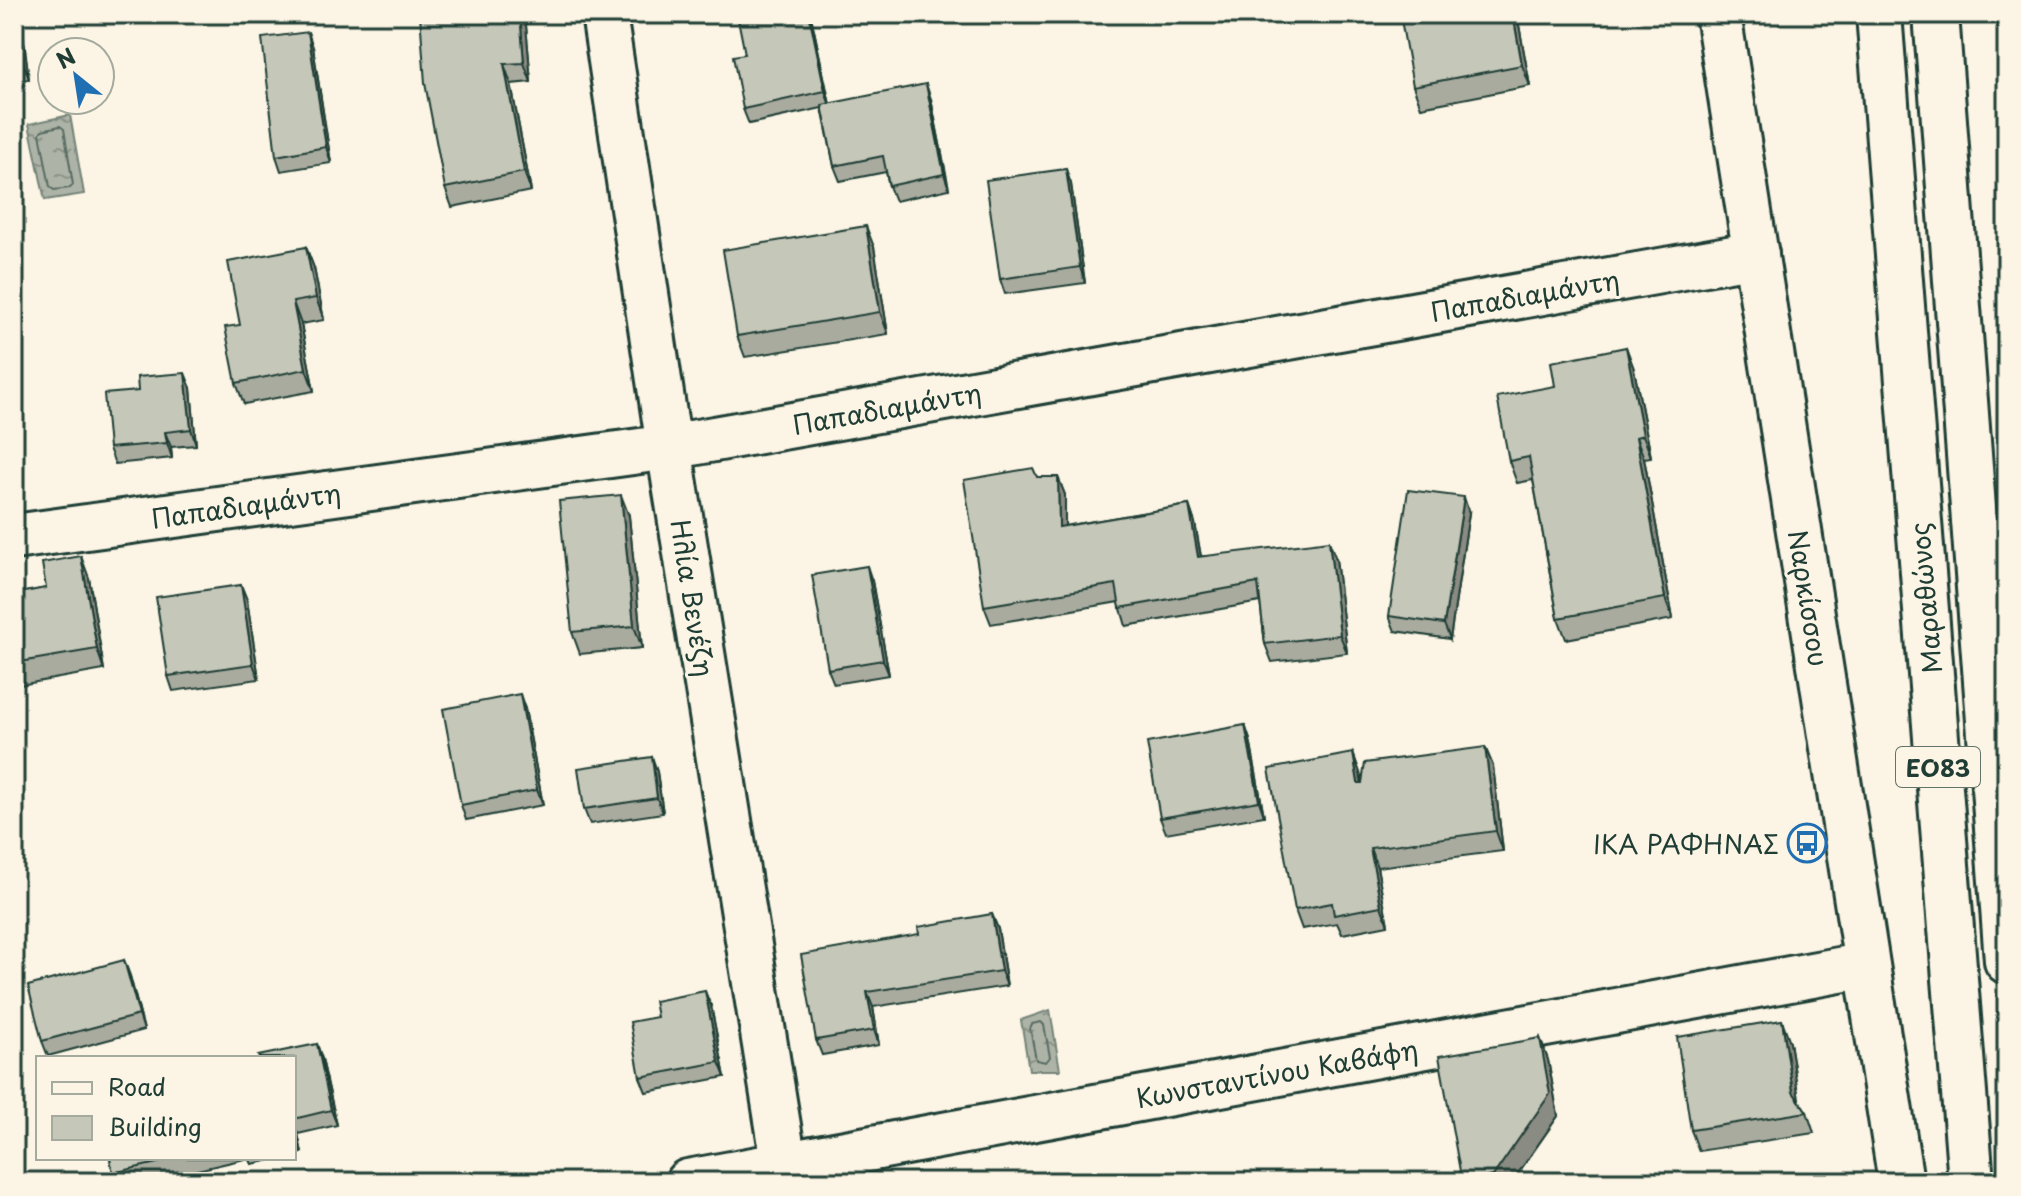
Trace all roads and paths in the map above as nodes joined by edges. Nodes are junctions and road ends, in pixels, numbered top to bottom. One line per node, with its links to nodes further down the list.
1 (604, 14): 6 (street, Ηλία Βενέζη)
2 (1718, 14): 5 (street, Ναρκίσσου)
3 (1879, 14): 13 (street, Μαραθώνος / ΕΟ83)
4 (1936, 14): 8 (street, Μαραθώνος / ΕΟ83)
5 (1756, 254): 6 (street, Παπαδιαμάντη); 9 (street, Ναρκίσσου)
6 (669, 447): 7 (street, Παπαδιαμάντη); 10 (street, Ηλία Βενέζη)
7 (14, 537)
8 (2007, 961)
9 (1866, 965): 10 (street, Κωνσταντίνου Καβάφη); 12 (street, Ναρκίσσου)
10 (785, 1173): 11 (street, Κωνσταντίνου Καβάφη)
11 (688, 1182)
12 (1901, 1182)
13 (1971, 1182)

